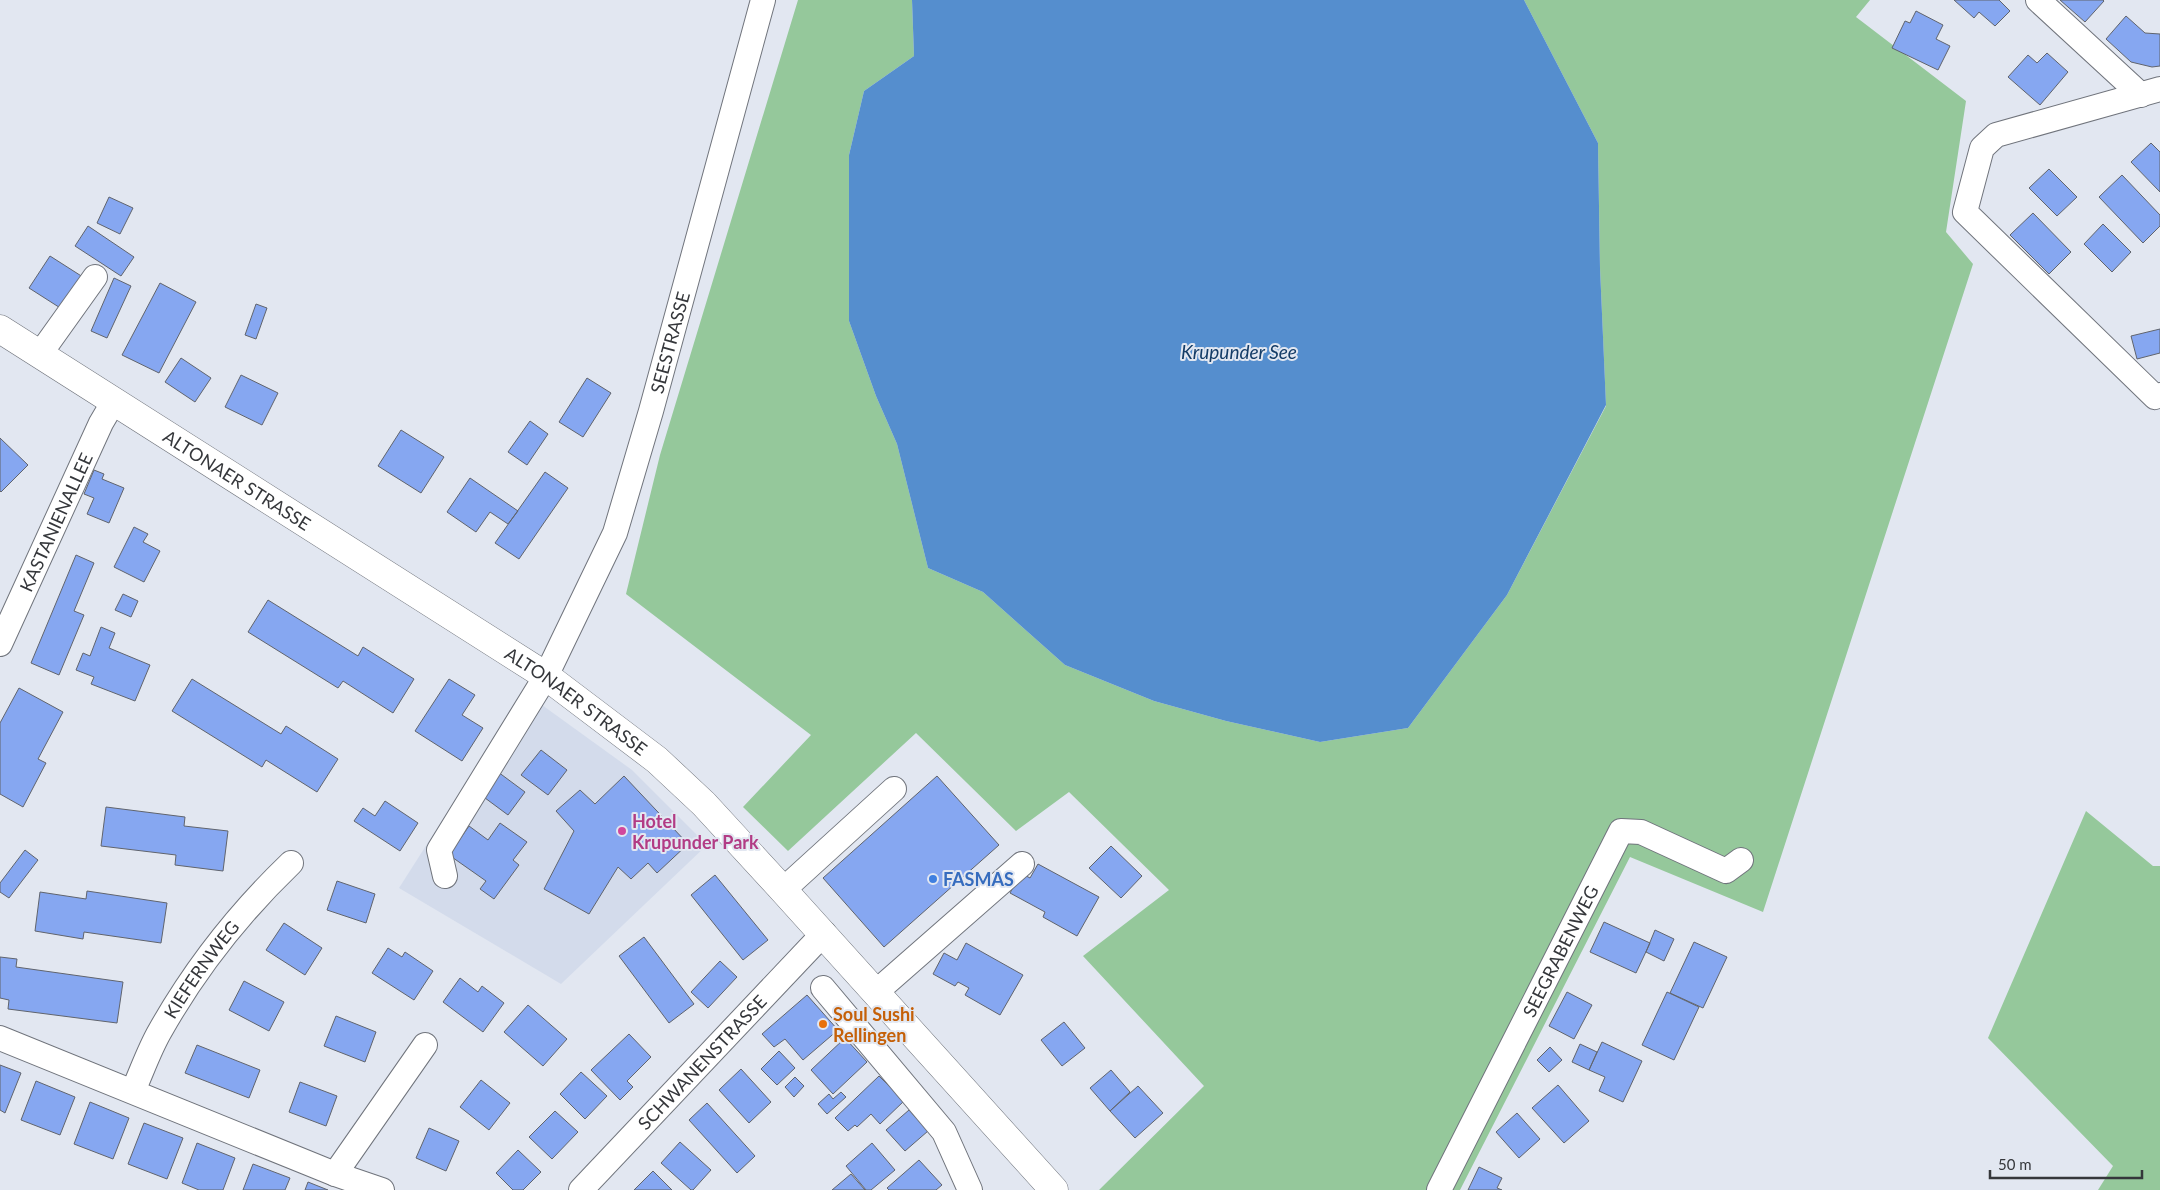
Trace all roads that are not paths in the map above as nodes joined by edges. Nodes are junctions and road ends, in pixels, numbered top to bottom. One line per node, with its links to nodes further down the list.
1 (763, 0): 10 (street, SEESTRASSE)
2 (2038, 0): 3 (street)
3 (2151, 92): 7 (street)
4 (95, 277): 6 (street)
5 (0, 329): 6 (main road, ALTONAER STRASSE)
6 (40, 354): 8 (main road, ALTONAER STRASSE)
7 (2158, 398)
8 (114, 401): 9 (street, KASTANIENALLEE); 10 (main road, ALTONAER STRASSE)
9 (0, 644)
10 (546, 676): 15 (street, SEESTRASSE); 16 (main road, ALTONAER STRASSE)
11 (894, 789): 16 (street)
12 (1742, 860): 28 (street, SEEGRABENWEG)
13 (292, 863): 22 (street, KIEFERNWEG)
14 (1022, 864): 19 (street)
15 (444, 876)
16 (783, 890): 17 (main road, ALTONAER STRASSE)
17 (824, 933): 19 (main road, ALTONAER STRASSE); 25 (street, SCHWANENSTRASSE)
18 (823, 988): 26 (street)
19 (876, 992): 27 (main road, ALTONAER STRASSE)
20 (0, 1038): 22 (street)
21 (425, 1045): 23 (street)
22 (133, 1091): 23 (street)
23 (335, 1174): 24 (street)
24 (382, 1190)
25 (580, 1190)
26 (970, 1190)
27 (1054, 1190)
28 (1439, 1190)

